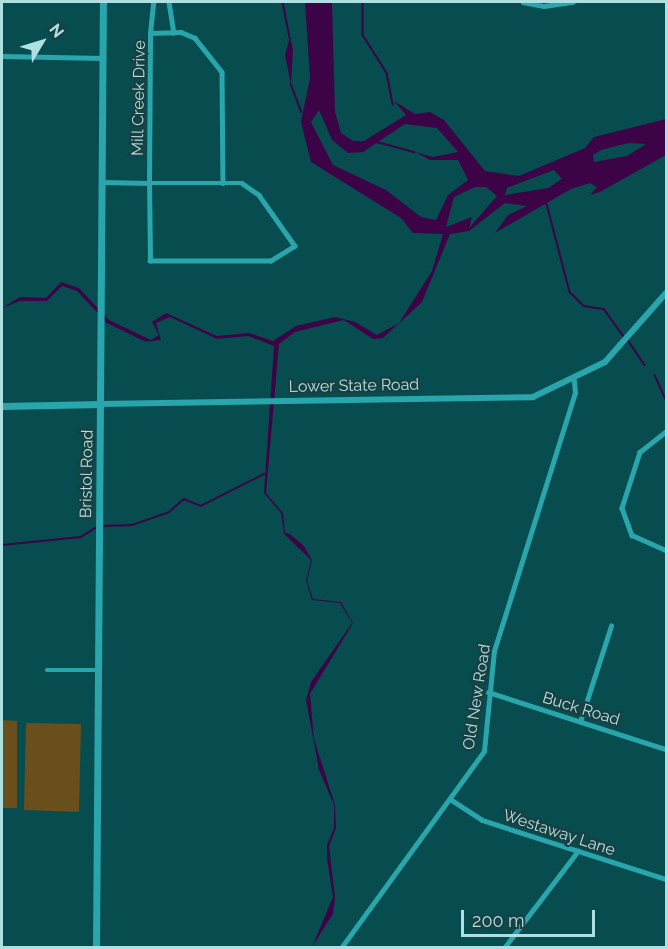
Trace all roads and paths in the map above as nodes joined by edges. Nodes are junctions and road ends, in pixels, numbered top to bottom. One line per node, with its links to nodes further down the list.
1 (103, 2): 9 (main road, Bristol Road)
2 (153, 2): 6 (street)
3 (169, 2): 7 (street)
4 (524, 2): 5 (street)
5 (573, 2)
6 (150, 33): 7 (street, Mill Creek Drive); 11 (street, Mill Creek Drive)
7 (174, 33): 12 (street, Mill Creek Drive)
8 (2, 56): 9 (street)
9 (103, 58): 10 (main road, Bristol Road)
10 (102, 182): 11 (street); 15 (main road, Bristol Road)
11 (149, 183): 12 (street); 12 (street, Mill Creek Drive)
12 (223, 183)
13 (666, 293): 14 (street, Lower State Road)
14 (574, 381): 15 (street, Lower State Road); 22 (street, Old New Road)
15 (101, 404): 16 (main road, Lower State Road); 21 (main road, Bristol Road)
16 (2, 406)
17 (666, 432): 18 (street)
18 (666, 550)
19 (611, 626): 23 (street)
20 (47, 670): 21 (street)
21 (99, 670): 28 (main road, Bristol Road)
22 (488, 692): 23 (street, Buck Road); 25 (street, Old New Road)
23 (580, 722): 24 (street, Buck Road)
24 (666, 749)
25 (450, 799): 26 (street, Westaway Lane); 29 (street, Old New Road)
26 (578, 851): 27 (street, Westaway Lane); 30 (street)
27 (666, 879)
28 (96, 948)
29 (341, 948)
30 (504, 948)

